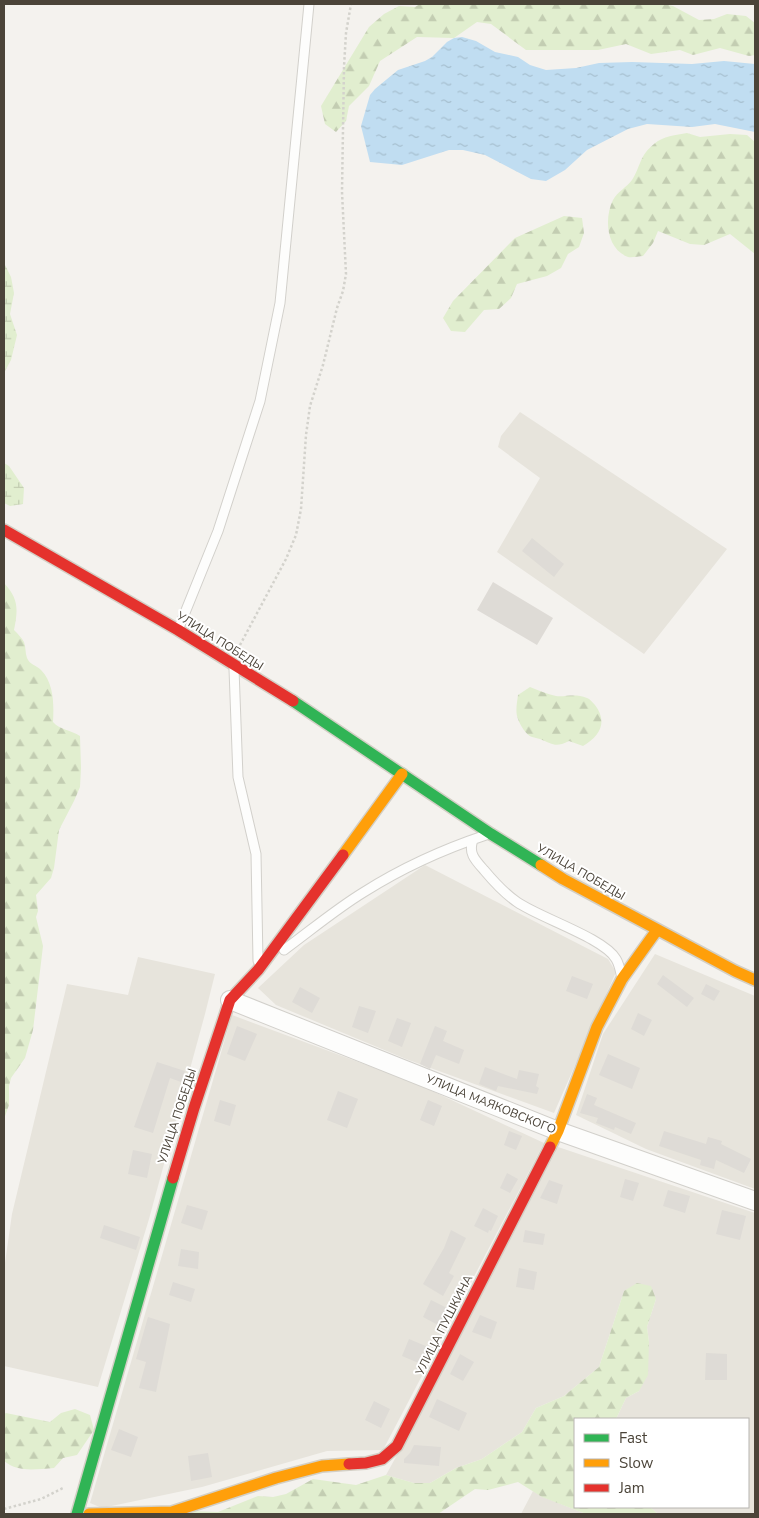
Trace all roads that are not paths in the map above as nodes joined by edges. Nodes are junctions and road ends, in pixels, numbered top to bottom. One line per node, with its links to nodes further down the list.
1 (309, 4): 3 (lane)
2 (4, 530): 3 (street, УЛИЦА ПОБЕДЫ)
3 (178, 630): 4 (street, УЛИЦА ПОБЕДЫ)
4 (234, 665): 5 (street, УЛИЦА ПОБЕДЫ); 9 (lane)
5 (402, 774): 6 (street, УЛИЦА ПОБЕДЫ); 9 (street, УЛИЦА ПОБЕДЫ)
6 (491, 834): 7 (lane); 8 (street, УЛИЦА ПОБЕДЫ)
7 (473, 840): 9 (lane); 10 (lane)
8 (657, 930): 10 (street, УЛИЦА ПУШКИНА); 11 (street, УЛИЦА ПОБЕДЫ)
9 (258, 970): 12 (street, УЛИЦА ПОБЕДЫ)
10 (622, 979): 13 (street, УЛИЦА ПУШКИНА)
11 (755, 980)
12 (230, 1000): 13 (street, УЛИЦА МАЯКОВСКОГО); 15 (street, УЛИЦА ПОБЕДЫ)
13 (558, 1131): 14 (street, УЛИЦА МАЯКОВСКОГО); 16 (street, УЛИЦА ПУШКИНА)
14 (755, 1201)
15 (77, 1514)
16 (89, 1514)

